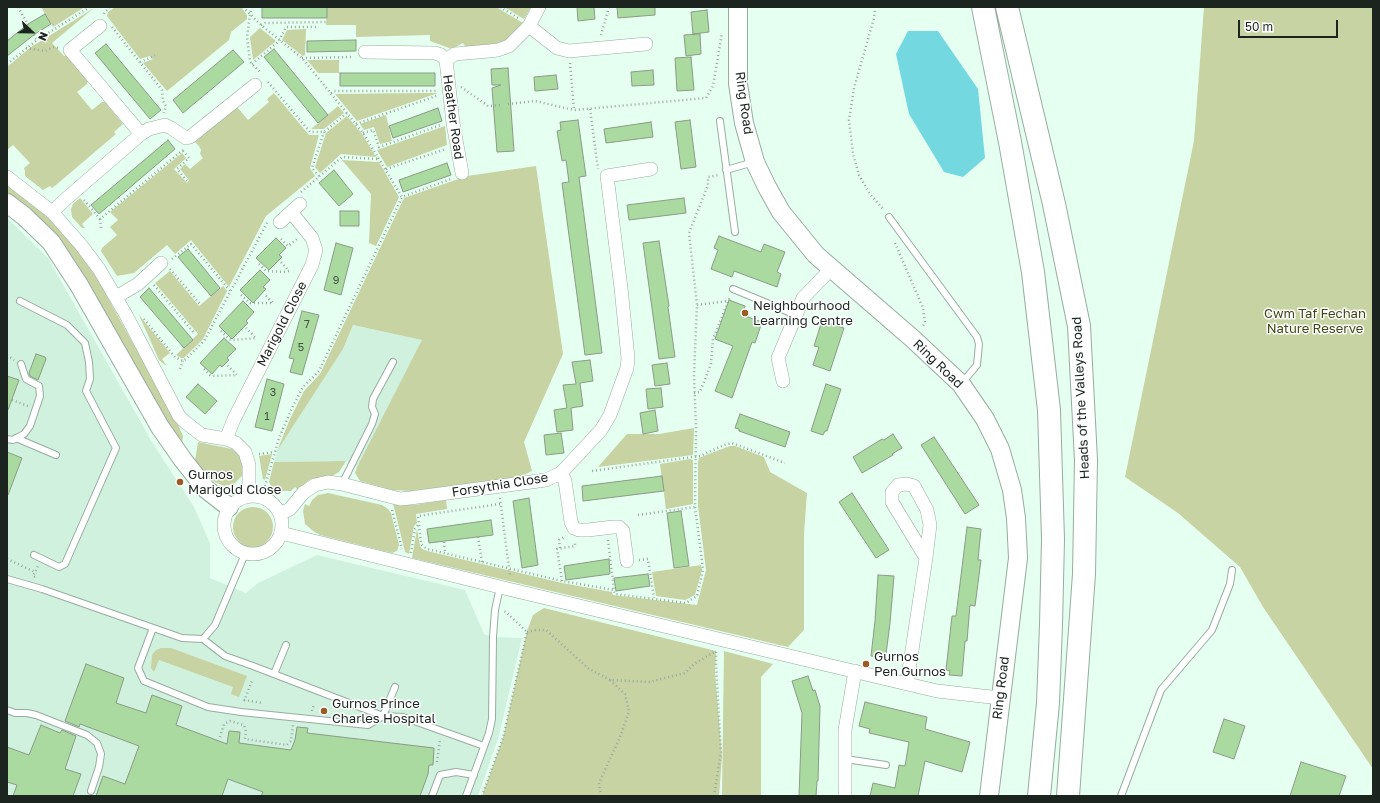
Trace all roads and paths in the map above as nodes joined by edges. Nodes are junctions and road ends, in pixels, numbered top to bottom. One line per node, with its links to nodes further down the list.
1 (18, 7): 20 (path)
2 (90, 7): 20 (path)
3 (110, 7): 15 (path)
4 (243, 7): 13 (path)
5 (252, 7): 13 (path)
6 (500, 7): 17 (path)
7 (539, 7): 17 (street, Heather Road)
8 (609, 7): 24 (path)
9 (738, 7): 52 (street, Ring Road)
10 (876, 7): 66 (path)
11 (983, 7): 183 (highway)
12 (1007, 7): 184 (highway, Heads of the Valleys Road)
13 (250, 14): 16 (path); 33 (path)
14 (326, 22): 16 (path)
15 (106, 24): 25 (street); 31 (path)
16 (261, 25): 21 (path)
17 (529, 26): 26 (street); 30 (street, Heather Road)
18 (319, 27): 21 (path)
19 (722, 29): 39 (path)
20 (37, 40): 23 (path)
21 (279, 41): 29 (path); 33 (path)
22 (646, 44): 24 (street)
23 (26, 48): 25 (path); 32 (path)
24 (597, 49): 26 (street)
25 (70, 50): 48 (street)
26 (569, 51): 40 (path)
27 (365, 52): 29 (path); 30 (street, Heather Road)
28 (155, 55): 31 (path)
29 (302, 58): 36 (path)
30 (446, 60): 35 (street, Heather Road)
31 (140, 62): 45 (path)
32 (7, 64)
33 (252, 64): 46 (path)
34 (255, 85): 49 (street)
35 (449, 90): 38 (path); 50 (street, Heather Road)
36 (331, 93): 41 (path); 43 (path)
37 (508, 104): 40 (path)
38 (501, 105)
39 (590, 109): 40 (path); 58 (path)
40 (574, 110)
41 (347, 113): 43 (path); 46 (path)
42 (720, 121): 55 (lane)
43 (356, 124): 47 (path)
44 (441, 125): 47 (path)
45 (162, 126): 48 (street); 49 (street)
46 (324, 132): 57 (path)
47 (363, 133): 51 (path)
48 (141, 134): 61 (street)
49 (184, 144): 60 (path); 67 (path)
50 (457, 146): 53 (path); 56 (street, Heather Road)
51 (380, 159): 53 (path); 57 (path)
52 (755, 162): 55 (lane); 77 (street, Ring Road)
53 (386, 169): 62 (path)
54 (651, 170): 58 (street)
55 (727, 172): 70 (lane); 87 (path)
56 (462, 173): 62 (path)
57 (319, 176): 64 (path)
58 (607, 176): 114 (street, Forsythia Close)
59 (7, 178): 65 (street)
60 (187, 181)
61 (76, 190): 65 (street); 67 (path)
62 (402, 197): 108 (path)
63 (7, 203): 122 (street)
64 (297, 203): 68 (street); 107 (street, Marigold Close)
65 (52, 212): 83 (street)
66 (889, 217): 93 (path); 101 (lane)
67 (100, 219): 69 (path)
68 (274, 220): 80 (path)
69 (101, 228)
70 (735, 232)
71 (300, 236): 72 (path)
72 (281, 240)
73 (175, 256): 80 (path)
74 (281, 262): 76 (path)
75 (161, 263): 78 (street); 86 (path)
76 (259, 264)
77 (831, 269): 89 (street); 93 (street, Ring Road)
78 (147, 276): 83 (street); 92 (path)
79 (733, 289): 85 (path); 89 (lane)
80 (231, 292): 94 (path)
81 (264, 294): 82 (path)
82 (241, 295)
83 (116, 297): 88 (street)
84 (20, 301): 136 (lane)
85 (728, 301): 87 (path); 102 (path)
86 (201, 304)
87 (696, 305): 102 (path)
88 (126, 315): 94 (path); 107 (street)
89 (796, 315): 100 (street)
90 (246, 328): 91 (path)
91 (221, 331)
92 (195, 334)
93 (913, 338): 101 (street, Ring Road)
94 (183, 361): 98 (path)
95 (393, 362): 115 (lane)
96 (21, 364): 104 (lane)
97 (227, 365): 99 (path)
98 (180, 369)
99 (204, 369)
100 (783, 381)
101 (961, 384): 163 (street, Ring Road)
102 (694, 393): 111 (path)
103 (12, 400): 104 (path)
104 (36, 409): 105 (lane)
105 (16, 438): 106 (lane); 110 (lane)
106 (7, 439)
107 (226, 439): 117 (street)
108 (274, 452): 109 (path); 119 (path)
109 (258, 454)
110 (56, 455)
111 (695, 457): 112 (path); 113 (path); 121 (path)
112 (785, 463)
113 (592, 470)
114 (561, 473): 116 (street, Forsythia Close); 141 (street)
115 (342, 484): 118 (street, Forsythia Close); 123 (street, Forsythia Close)
116 (498, 487): 118 (street, Forsythia Close); 120 (path)
117 (249, 496): 119 (street); 122 (street)
118 (389, 496): 135 (path)
119 (263, 498): 123 (street)
120 (500, 504): 125 (path); 143 (path)
121 (695, 506): 124 (path); 150 (path)
122 (229, 507): 134 (street)
123 (280, 514): 126 (street)
124 (638, 515)
125 (418, 525): 133 (path); 137 (path)
126 (281, 533): 134 (street); 148 (street)
127 (478, 537): 142 (path)
128 (559, 540): 132 (path)
129 (444, 542): 133 (path)
130 (608, 543): 149 (path)
131 (575, 546): 132 (path)
132 (560, 548): 147 (path)
133 (445, 553): 142 (path)
134 (245, 554): 154 (lane)
135 (401, 554)
136 (34, 555)
137 (406, 555)
138 (926, 558): 138 (street); 161 (street)
139 (7, 559): 145 (path)
140 (643, 559): 150 (path)
141 (627, 561)
142 (482, 562): 143 (path)
143 (509, 568): 147 (path)
144 (1232, 570): 185 (lane)
145 (35, 572)
146 (7, 579): 152 (lane)
147 (562, 581): 149 (path)
148 (500, 587): 151 (lane); 155 (street)
149 (614, 590): 150 (path)
150 (654, 598)
151 (495, 610): 153 (path); 170 (lane)
152 (153, 628): 154 (lane); 166 (lane)
153 (527, 632): 159 (path); 178 (path)
154 (203, 638): 158 (lane)
155 (718, 645): 157 (street); 159 (path); 180 (path)
156 (286, 646): 158 (lane)
157 (855, 671): 161 (street); 171 (street)
158 (274, 674): 166 (lane)
159 (610, 680): 179 (path)
160 (252, 681): 164 (path)
161 (907, 683): 163 (street)
162 (394, 687): 166 (lane)
163 (1000, 698): 182 (street, Ring Road)
164 (244, 700)
165 (7, 710): 175 (lane)
166 (383, 716): 170 (lane)
167 (294, 723): 168 (path)
168 (220, 737)
169 (440, 739): 172 (path)
170 (484, 746): 174 (lane)
171 (846, 759): 173 (lane); 181 (street)
172 (437, 762)
173 (886, 766)
174 (474, 775): 176 (lane); 177 (lane)
175 (91, 791)
176 (432, 796)
177 (466, 796)
178 (482, 796)
179 (601, 796)
180 (714, 796)
181 (845, 796)
182 (989, 796)
183 (1039, 796)
184 (1068, 796)
185 (1121, 796)

